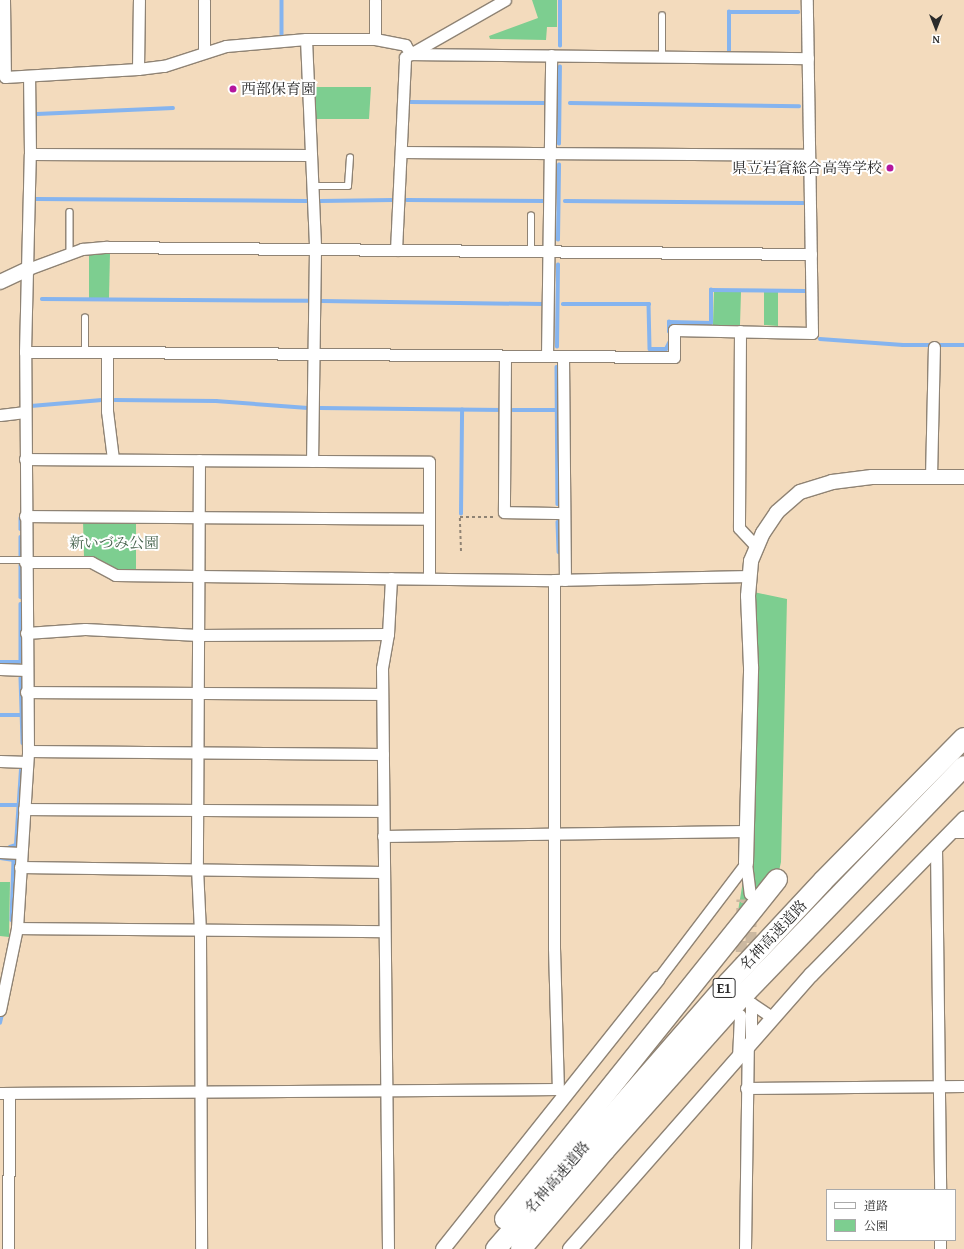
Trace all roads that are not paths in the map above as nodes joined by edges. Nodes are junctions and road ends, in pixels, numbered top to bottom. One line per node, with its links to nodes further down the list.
1 (4, 0): 16 (street)
2 (139, 0): 15 (street)
3 (204, 0): 10 (street)
4 (375, 0): 9 (street)
5 (505, 0): 11 (street)
6 (807, 0): 14 (street)
7 (662, 16): 13 (lane)
8 (306, 39): 9 (street); 10 (street); 20 (street)
9 (375, 39): 11 (street)
10 (204, 52): 15 (street)
11 (411, 54): 12 (street); 17 (street)
12 (551, 55): 13 (street); 18 (street)
13 (662, 56): 14 (street)
14 (808, 58): 21 (street)
15 (138, 69): 16 (street)
16 (29, 76): 19 (street)
17 (401, 152): 18 (street); 27 (street)
18 (550, 153): 21 (street); 29 (street)
19 (30, 154): 20 (street); 32 (street)
20 (311, 154): 23 (street)
21 (809, 155): 31 (street)
22 (350, 158): 23 (lane)
23 (312, 186): 26 (street)
24 (70, 212): 30 (lane)
25 (531, 216): 28 (lane)
26 (314, 249): 27 (street); 30 (street); 40 (street)
27 (396, 250): 28 (street)
28 (531, 251): 29 (street)
29 (549, 251): 31 (street); 42 (street)
30 (70, 253): 32 (street)
31 (810, 254): 35 (street)
32 (28, 269): 33 (street); 37 (street)
33 (0, 282)
34 (85, 318): 38 (lane)
35 (740, 331): 43 (street); 56 (street)
36 (934, 347): 50 (street)
37 (25, 352): 38 (street); 44 (street)
38 (84, 352): 39 (street)
39 (107, 352): 40 (street); 47 (street)
40 (313, 354): 41 (street); 49 (street)
41 (505, 356): 42 (street); 52 (street)
42 (547, 356): 43 (street)
43 (563, 356): 52 (street)
44 (25, 412): 45 (street); 46 (street)
45 (0, 415)
46 (25, 459): 47 (street); 53 (street)
47 (112, 459): 48 (street)
48 (199, 460): 49 (street); 54 (street)
49 (312, 461): 55 (street)
50 (931, 477): 51 (street); 56 (street)
51 (964, 477)
52 (564, 513): 63 (street)
53 (25, 516): 54 (street); 58 (street)
54 (199, 517): 55 (street); 59 (street)
55 (429, 519): 62 (street)
56 (757, 547): 60 (street)
57 (0, 560): 58 (lane)
58 (25, 561): 59 (street); 64 (street)
59 (198, 576): 61 (street); 66 (street)
60 (750, 576): 63 (street); 82 (street)
61 (391, 578): 62 (street); 65 (street)
62 (429, 578): 63 (street)
63 (559, 580): 84 (street)
64 (26, 633): 66 (street); 68 (street)
65 (388, 634): 66 (street); 71 (street)
66 (198, 635): 70 (street)
67 (0, 669): 68 (street)
68 (26, 670): 69 (street)
69 (26, 692): 70 (street); 75 (street)
70 (197, 692): 71 (street); 73 (street)
71 (382, 694): 74 (street)
72 (964, 738): 117 (highway, 名神高速道路 / E1)
73 (197, 753): 74 (street); 75 (street); 79 (street)
74 (383, 754): 80 (street)
75 (27, 756): 76 (street); 78 (street)
76 (0, 761)
77 (964, 766): 118 (highway, 名神高速道路 / E1)
78 (24, 809): 79 (street); 88 (street)
79 (197, 811): 80 (street); 91 (street)
80 (383, 811): 85 (street)
81 (964, 819): 83 (street)
82 (747, 831): 84 (street); 89 (street)
83 (958, 832): 86 (street)
84 (556, 834): 85 (street); 109 (street)
85 (383, 836): 92 (street)
86 (936, 848): 101 (street); 104 (street)
87 (0, 852): 88 (street)
88 (20, 852): 90 (street)
89 (746, 866): 94 (street); 98 (street)
90 (20, 867): 91 (street); 95 (street)
91 (197, 868): 92 (street); 96 (street)
92 (384, 872): 97 (street)
93 (777, 880): 116 (highway)
94 (746, 897)
95 (17, 928): 96 (street); 99 (street)
96 (200, 931): 97 (street); 107 (street)
97 (384, 931): 108 (street)
98 (658, 979): 109 (street)
99 (0, 1010)
100 (740, 1015): 103 (street)
101 (773, 1018): 102 (street); 102 (street)
102 (749, 1044): 103 (street); 106 (street)
103 (738, 1058): 119 (street)
104 (938, 1086): 105 (street); 106 (street); 111 (street)
105 (964, 1086)
106 (746, 1088): 120 (street)
107 (202, 1092): 108 (street); 110 (street); 113 (street)
108 (385, 1092): 109 (street); 114 (street)
109 (561, 1092): 115 (street)
110 (4, 1093): 112 (street)
111 (940, 1189)
112 (8, 1249)
113 (201, 1249)
114 (388, 1249)
115 (444, 1249)
116 (482, 1249)
117 (496, 1249)
118 (521, 1249)
119 (570, 1249)
120 (745, 1249)

